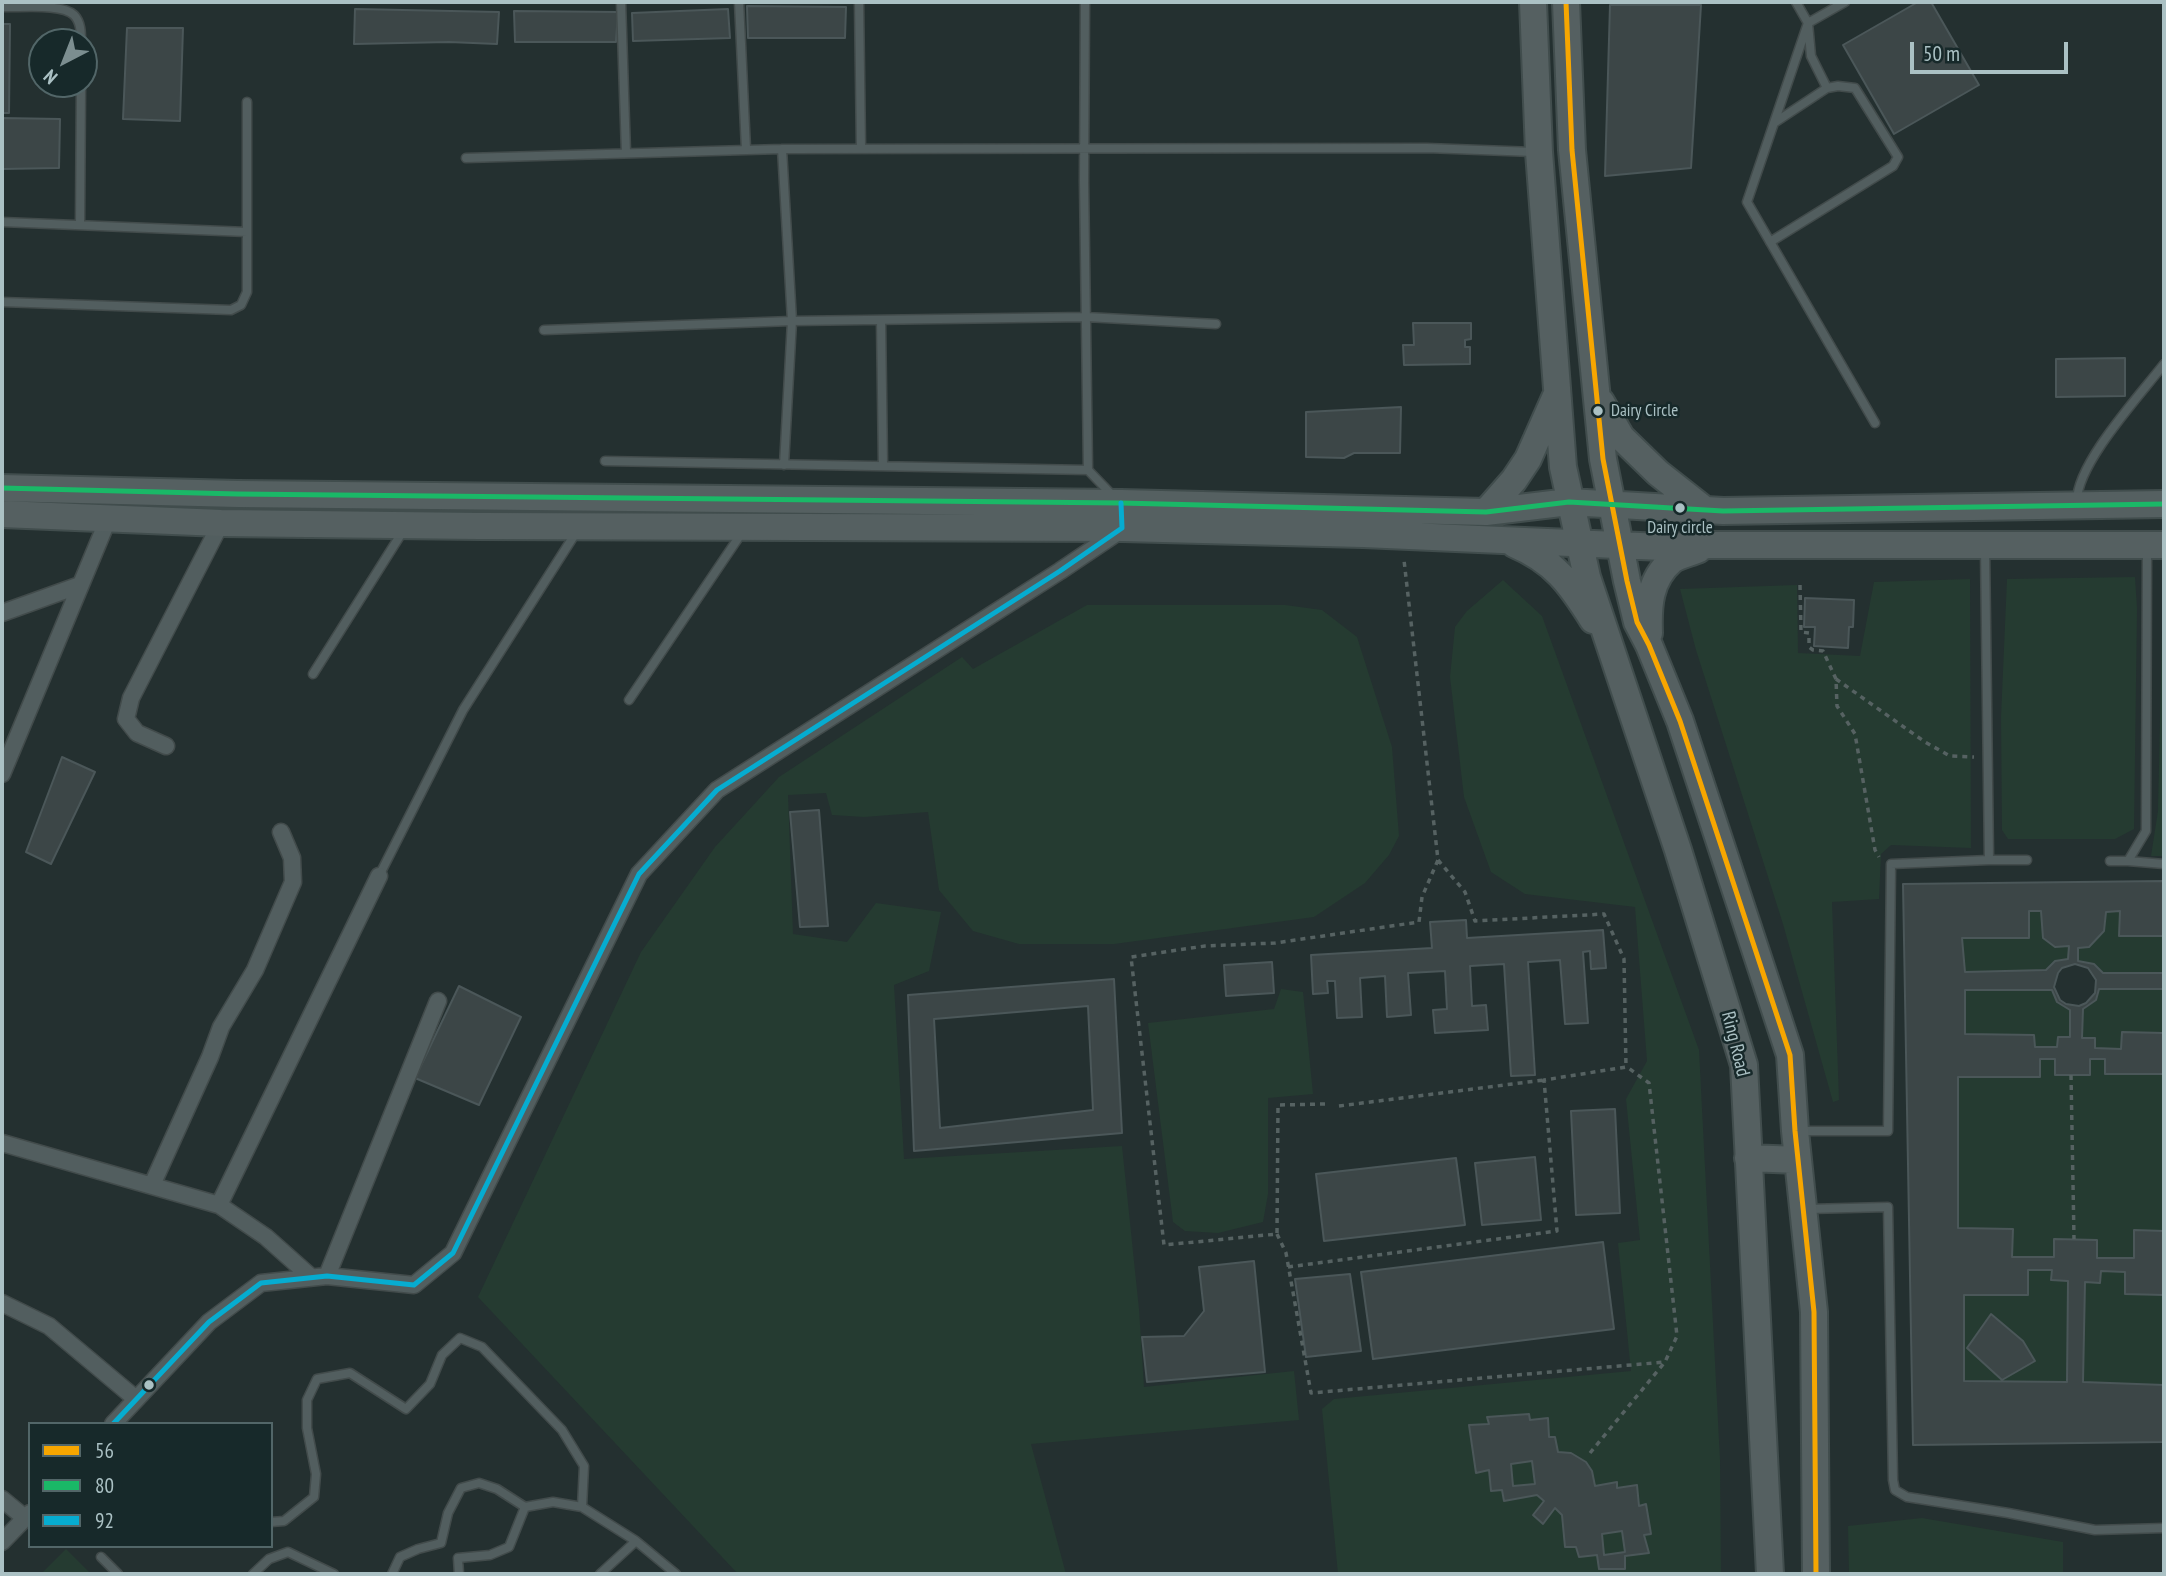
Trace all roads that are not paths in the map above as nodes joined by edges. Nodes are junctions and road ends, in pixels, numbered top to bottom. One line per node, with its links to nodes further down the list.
1 (621, 2): 21 (lane)
2 (739, 2): 17 (lane)
3 (859, 2): 19 (lane)
4 (1085, 2): 16 (lane)
5 (1533, 2): 20 (main road, Ring Road)
6 (1566, 2): 35 (main road)
7 (1797, 2): 10 (lane)
8 (1845, 2): 10 (lane)
9 (2, 7): 11 (lane)
10 (1808, 23): 12 (lane); 15 (lane)
11 (81, 28)
12 (1827, 88): 15 (lane); 26 (lane)
13 (81, 98): 24 (lane)
14 (247, 102): 25 (lane)
15 (1773, 123): 26 (lane)
16 (1084, 148): 19 (lane); 20 (lane); 28 (lane)
17 (747, 149): 18 (lane); 21 (lane)
18 (782, 149): 19 (lane); 30 (lane)
19 (861, 149)
20 (1539, 152): 34 (main road, Ring Road)
21 (626, 153): 22 (lane)
22 (466, 158)
23 (2, 222): 24 (lane)
24 (80, 225): 25 (lane)
25 (247, 232): 27 (lane)
26 (1770, 242): 36 (lane)
27 (2, 302)
28 (1086, 317): 29 (lane); 31 (lane); 40 (lane)
29 (880, 320): 30 (lane); 39 (lane)
30 (792, 321): 32 (lane); 38 (lane)
31 (1216, 324)
32 (544, 330)
33 (2164, 364): 46 (lane)
34 (1557, 394): 43 (main road, Ring Road); 49 (main road)
35 (1597, 394): 45 (main road); 48 (main road)
36 (1875, 423)
37 (605, 461): 38 (lane)
38 (784, 465): 39 (lane)
39 (883, 466): 40 (lane)
40 (1088, 470): 51 (lane)
41 (2, 488): 42 (main road)
42 (432, 496): 51 (main road); 55 (main road)
43 (1569, 502): 45 (main road); 49 (main road); 59 (main road, Ring Road)
44 (2164, 504): 46 (main road)
45 (1613, 505): 48 (main road); 65 (main road)
46 (2077, 506): 47 (main road); 62 (main road)
47 (1885, 507): 48 (main road); 63 (main road)
48 (1705, 510)
49 (1486, 512): 51 (main road)
50 (2, 514): 52 (main road)
51 (1122, 516): 57 (main road); 58 (main road); 89 (street)
52 (109, 517): 53 (main road); 66 (street)
53 (221, 523): 54 (main road); 72 (street)
54 (407, 525): 55 (main road); 70 (lane)
55 (434, 526): 56 (main road)
56 (580, 526): 57 (main road); 80 (lane)
57 (747, 526): 71 (lane)
58 (1504, 539): 59 (main road); 69 (main road)
59 (1580, 543): 65 (main road); 69 (main road, Ring Road)
60 (1710, 545): 63 (main road); 65 (main road); 68 (main road)
61 (2156, 545): 62 (main road); 78 (lane)
62 (2078, 546): 64 (main road)
63 (1885, 547): 64 (main road)
64 (1985, 547): 75 (lane)
65 (1621, 554): 68 (main road)
66 (80, 584): 67 (street); 73 (street)
67 (2, 613)
68 (1649, 645): 82 (main road)
69 (1612, 651): 84 (main road, Ring Road)
70 (313, 674)
71 (629, 700)
72 (166, 746)
73 (2, 774)
74 (281, 832): 86 (street)
75 (1989, 860): 76 (lane); 82 (lane)
76 (2028, 860)
77 (2110, 860): 78 (lane)
78 (2128, 861): 79 (lane)
79 (2164, 863)
80 (379, 876): 87 (street)
81 (438, 1001): 89 (street)
82 (1795, 1131): 85 (main road)
83 (2, 1143): 86 (street)
84 (1748, 1158): 85 (main road); 109 (main road, Ring Road)
85 (1798, 1160): 88 (main road)
86 (152, 1185): 87 (street)
87 (219, 1205): 89 (street)
88 (1803, 1209): 98 (lane); 110 (main road)
89 (319, 1276): 91 (street)
90 (2, 1303): 91 (street)
91 (136, 1399): 92 (street)
92 (115, 1422)
93 (2, 1499): 96 (street)
94 (526, 1507): 95 (lane); 105 (lane); 106 (lane)
95 (582, 1507): 97 (lane); 99 (lane)
96 (27, 1516): 100 (street)
97 (273, 1522)
98 (2164, 1528)
99 (636, 1541): 107 (lane); 108 (lane)
100 (2, 1542)
101 (101, 1557): 102 (lane)
102 (118, 1574)
103 (253, 1574): 104 (lane)
104 (334, 1574)
105 (392, 1574)
106 (459, 1574)
107 (600, 1574)
108 (676, 1574)
109 (1770, 1574)
110 (1816, 1574)

